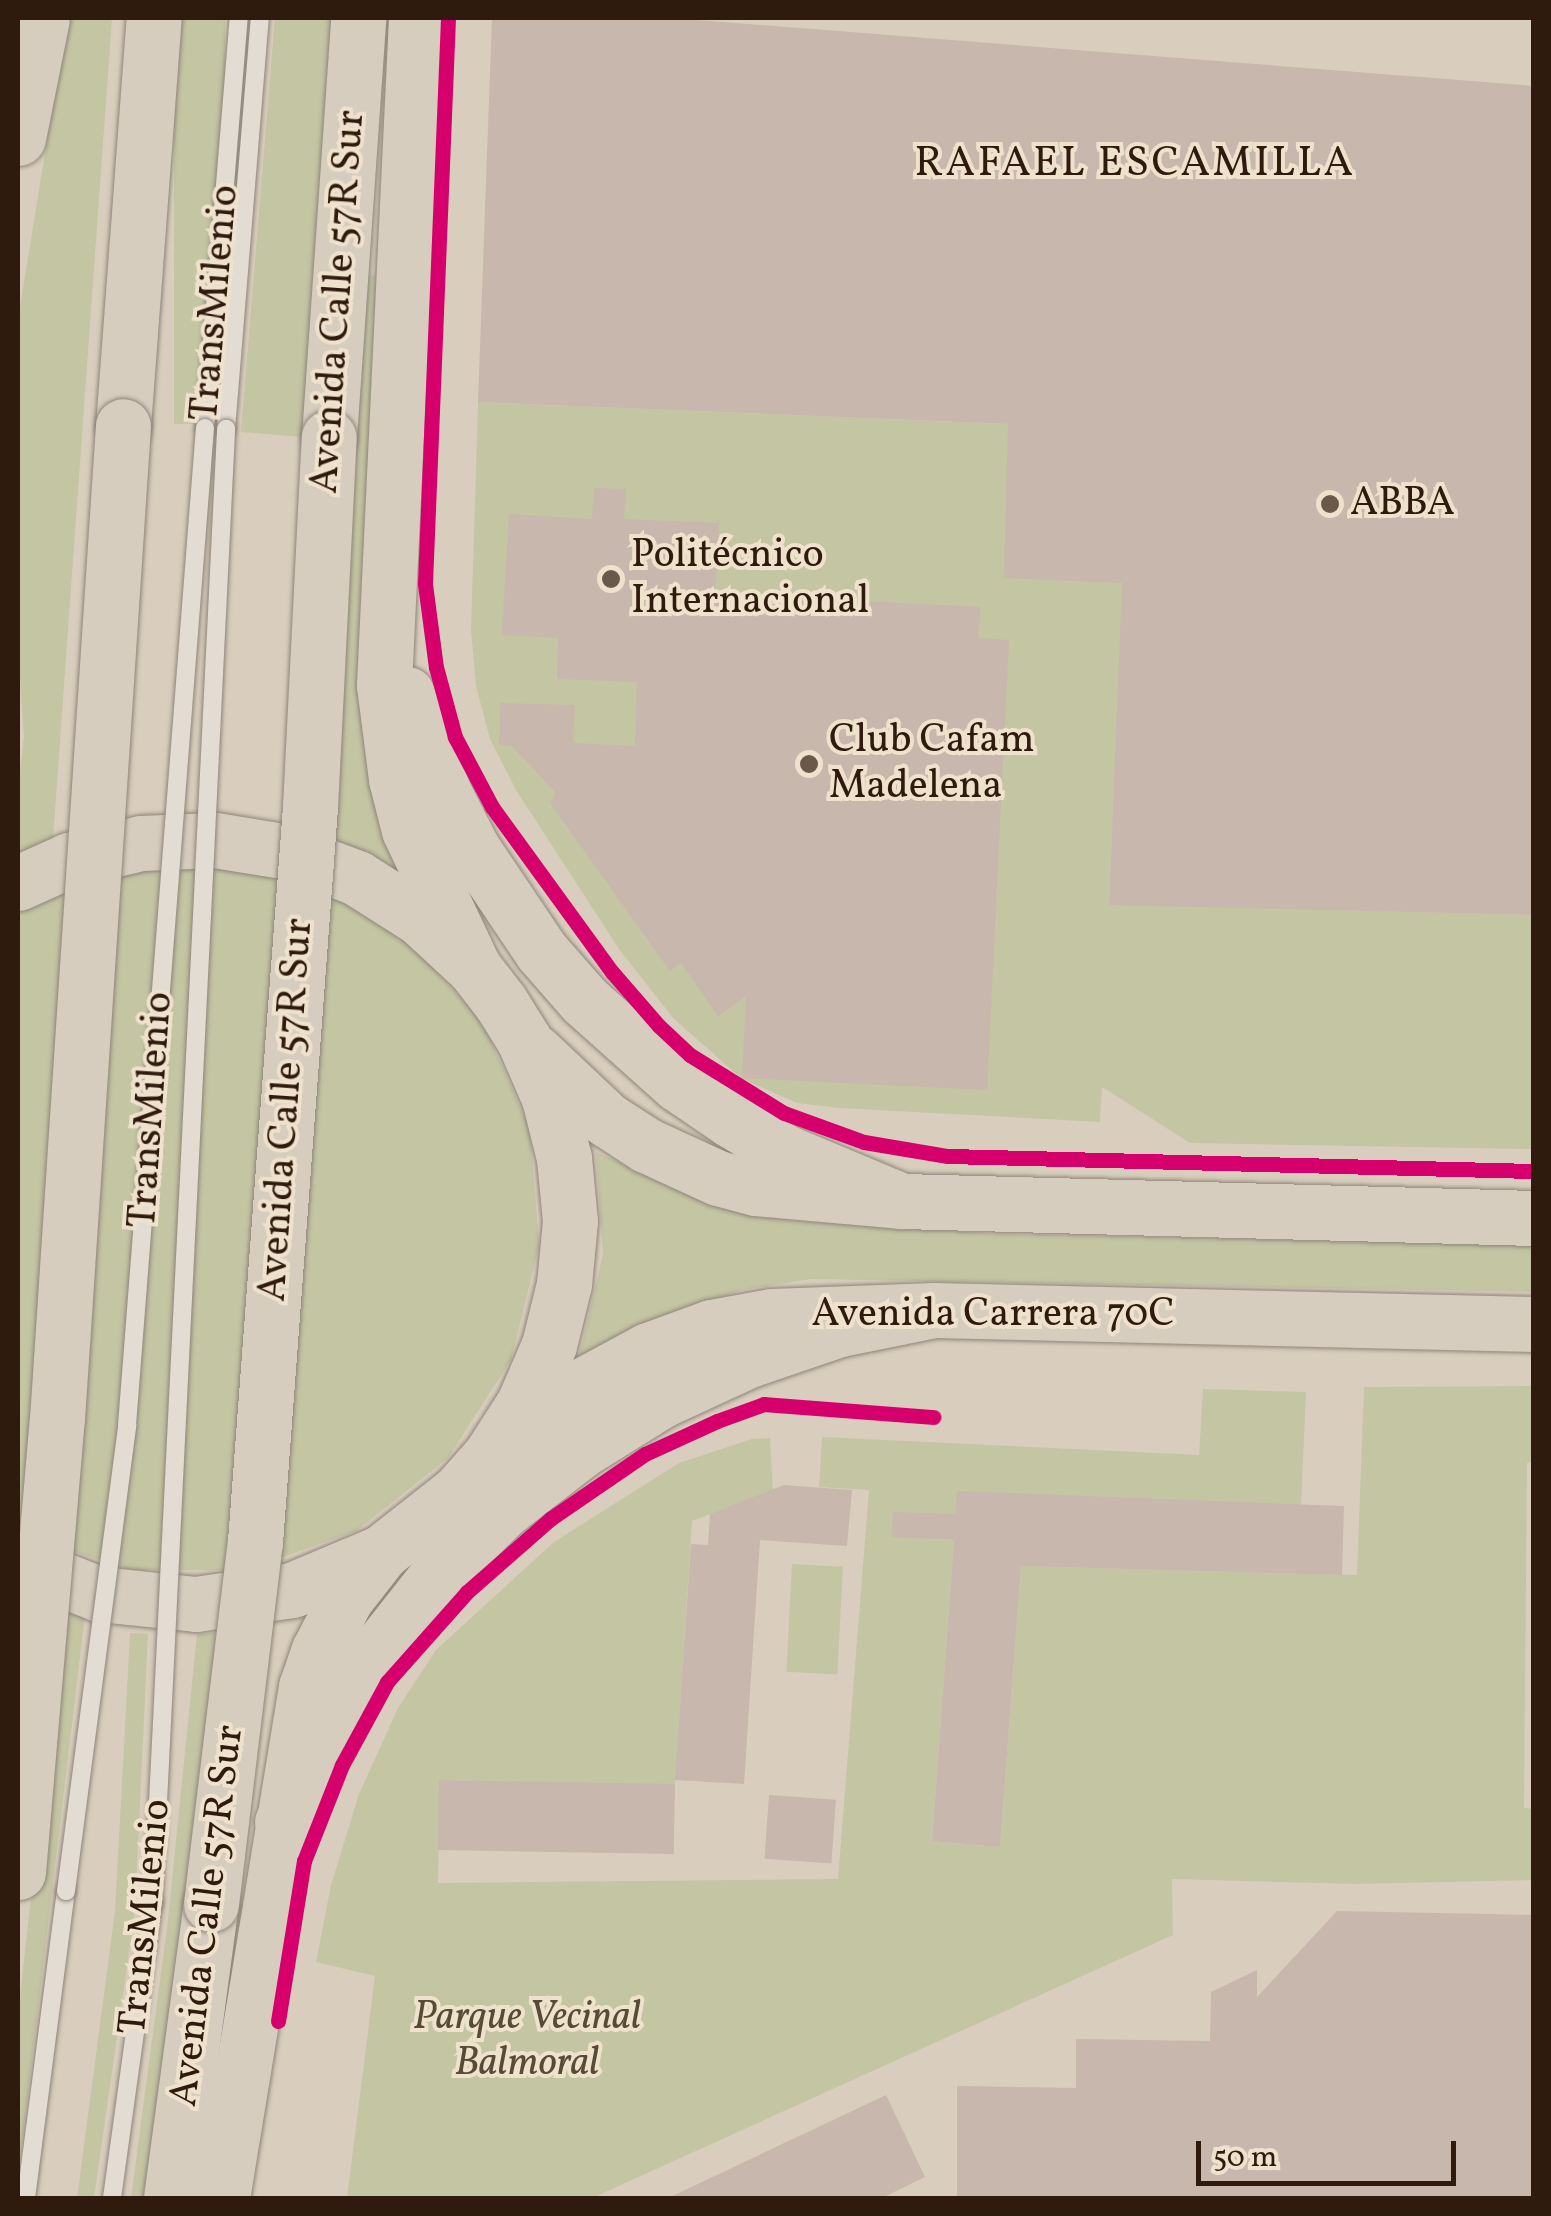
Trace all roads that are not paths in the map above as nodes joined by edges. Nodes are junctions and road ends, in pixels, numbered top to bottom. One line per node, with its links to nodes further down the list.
1 (42, 18): 7 (main road)
2 (154, 18): 20 (main road, bridge)
3 (239, 18): 20 (lane, TransMilenio, bridge)
4 (260, 18): 22 (lane, TransMilenio, bridge)
5 (358, 18): 23 (main road, Avenida Calle 57R Sur, bridge)
6 (416, 18): 8 (main road)
7 (18, 138)
8 (386, 610): 10 (main road); 12 (main road)
9 (18, 882): 10 (main road)
10 (474, 968): 11 (main road)
11 (524, 1040): 12 (main road); 16 (main road)
12 (902, 1201): 13 (main road)
13 (1534, 1218)
14 (934, 1310): 15 (main road, Avenida Carrera 70C); 16 (main road, Avenida Carrera 70C); 19 (main road)
15 (1534, 1324)
16 (490, 1456): 17 (main road)
17 (382, 1552): 18 (main road); 19 (main road)
18 (18, 1562)
19 (282, 1822): 24 (main road)
20 (42, 1881): 21 (lane, TransMilenio)
21 (26, 2198)
22 (112, 2198)
23 (171, 2198)
24 (222, 2198)

